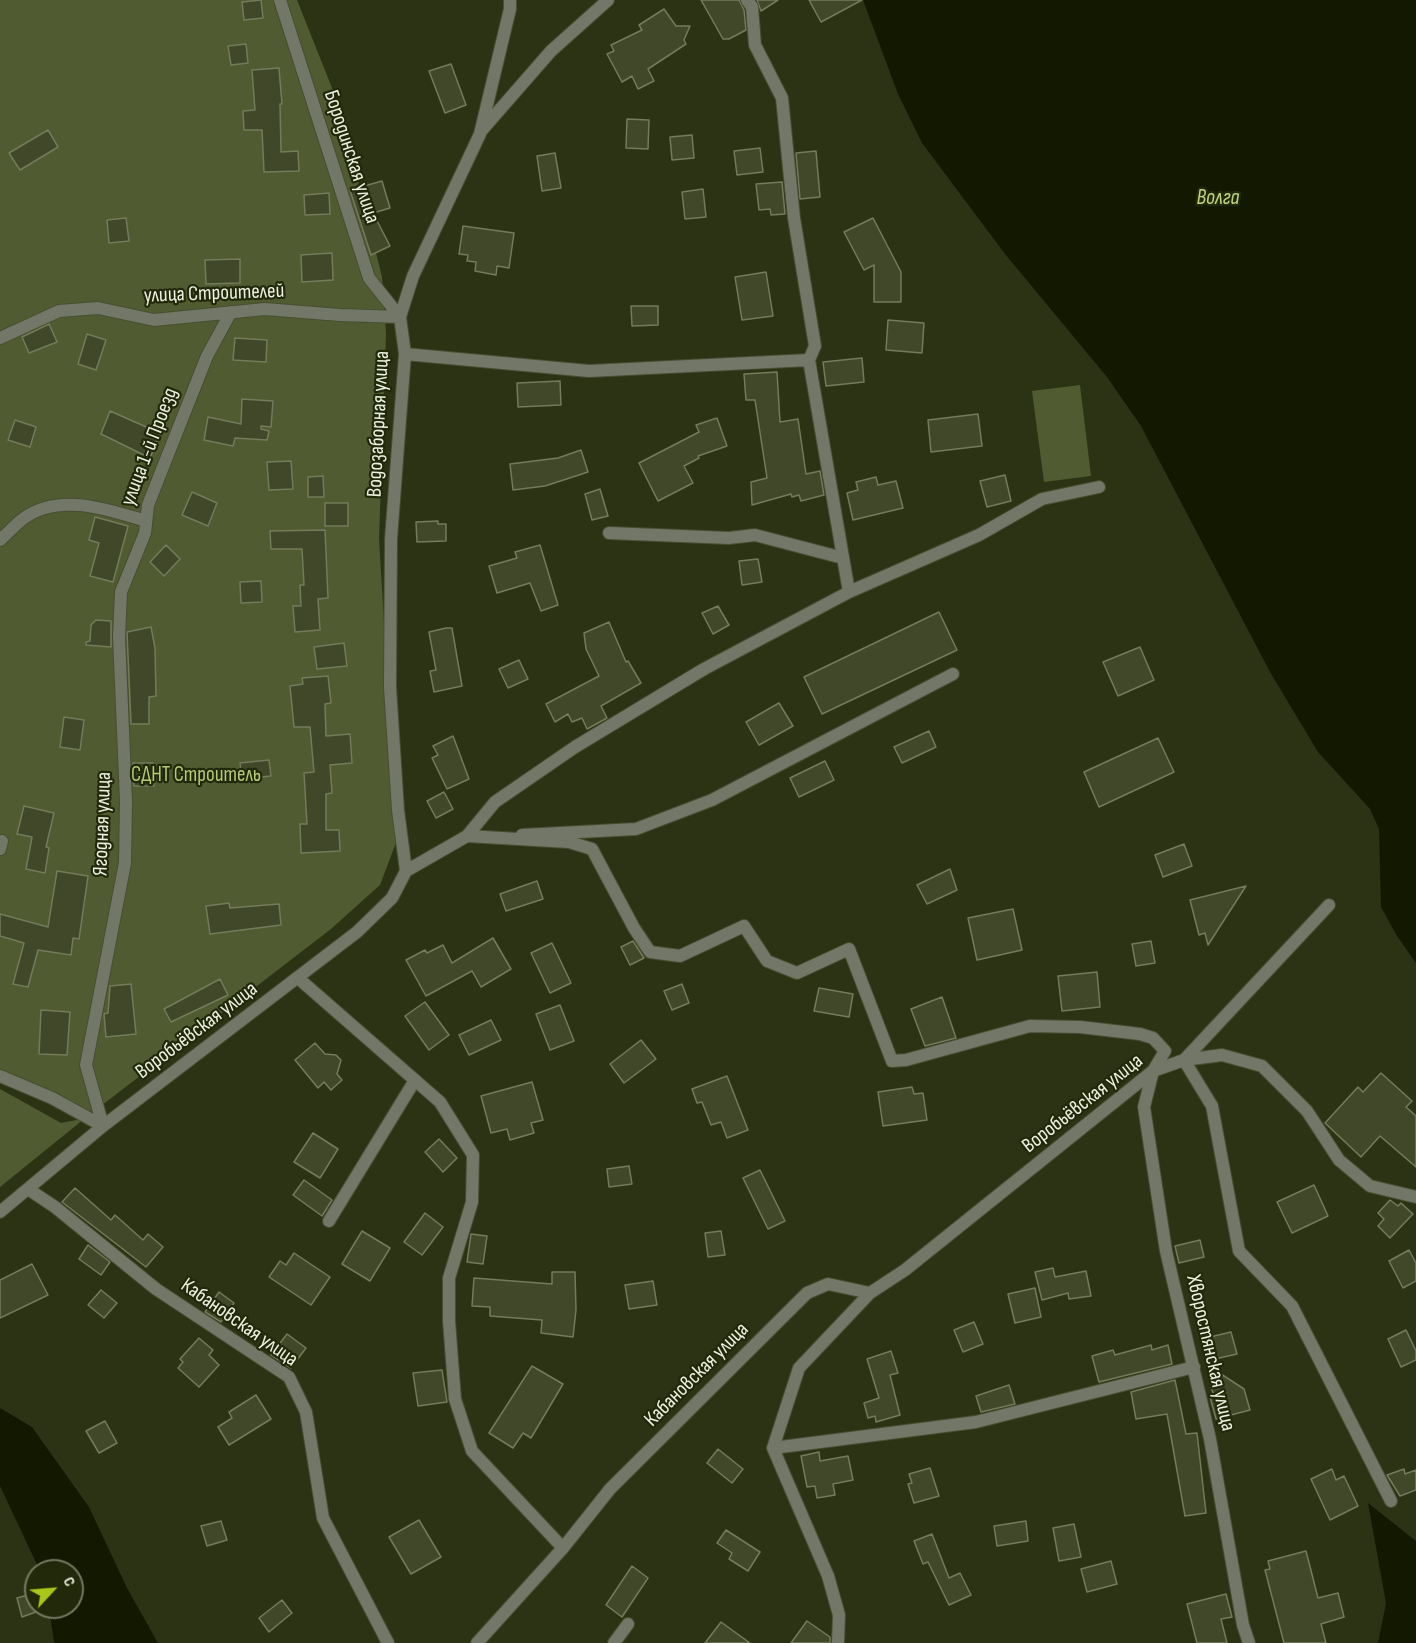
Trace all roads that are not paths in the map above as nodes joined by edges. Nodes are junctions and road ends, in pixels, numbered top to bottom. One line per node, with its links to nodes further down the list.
1 (280, 0): 7 (street, Бородинская улица)
2 (510, 0): 5 (street, Водозаборная улица)
3 (608, 0): 5 (street)
4 (747, 0): 10 (street)
5 (480, 134): 7 (street, Водозаборная улица)
6 (231, 312): 7 (street, улица Строителей); 8 (street, улица Строителей); 12 (street, улица 1-й Проезд)
7 (400, 317): 9 (street, Водозаборная улица)
8 (0, 338)
9 (405, 354): 10 (street); 20 (street, Водозаборная улица)
10 (809, 360): 15 (street)
11 (1098, 487): 16 (street)
12 (146, 521): 14 (street, улица 1-й Проезд); 27 (street, Ягодная улица)
13 (609, 533): 15 (street)
14 (0, 540)
15 (843, 558): 16 (street)
16 (849, 592): 18 (street)
17 (953, 674): 19 (street)
18 (467, 836): 19 (street); 20 (street)
19 (500, 837): 24 (street, Хворостянская улица)
20 (406, 871): 22 (street, Воробьёвская улица)
21 (1329, 905): 23 (street, Воробьёвская улица)
22 (298, 978): 26 (street); 27 (street, Воробьёвская улица)
23 (1184, 1060): 24 (street, Воробьёвская улица); 29 (street); 35 (street)
24 (1153, 1071): 32 (street, Воробьёвская улица); 33 (street, Хворостянская улица)
25 (0, 1076): 27 (street)
26 (415, 1080): 31 (street); 36 (street)
27 (103, 1126): 28 (street, Воробьёвская улица)
28 (28, 1189): 30 (street, Воробьёвская улица); 38 (street, Кабановская улица)
29 (1416, 1197)
30 (0, 1212)
31 (329, 1221)
32 (870, 1293): 34 (street, Воробьёвская улица); 36 (street, Кабановская улица)
33 (1194, 1367): 34 (street); 42 (street, Хворостянская улица)
34 (773, 1448): 41 (street)
35 (1391, 1501)
36 (563, 1548): 39 (street, Кабановская улица)
37 (628, 1624): 40 (street)
38 (388, 1643)
39 (477, 1643)
40 (614, 1643)
41 (838, 1643)
42 (1249, 1643)

